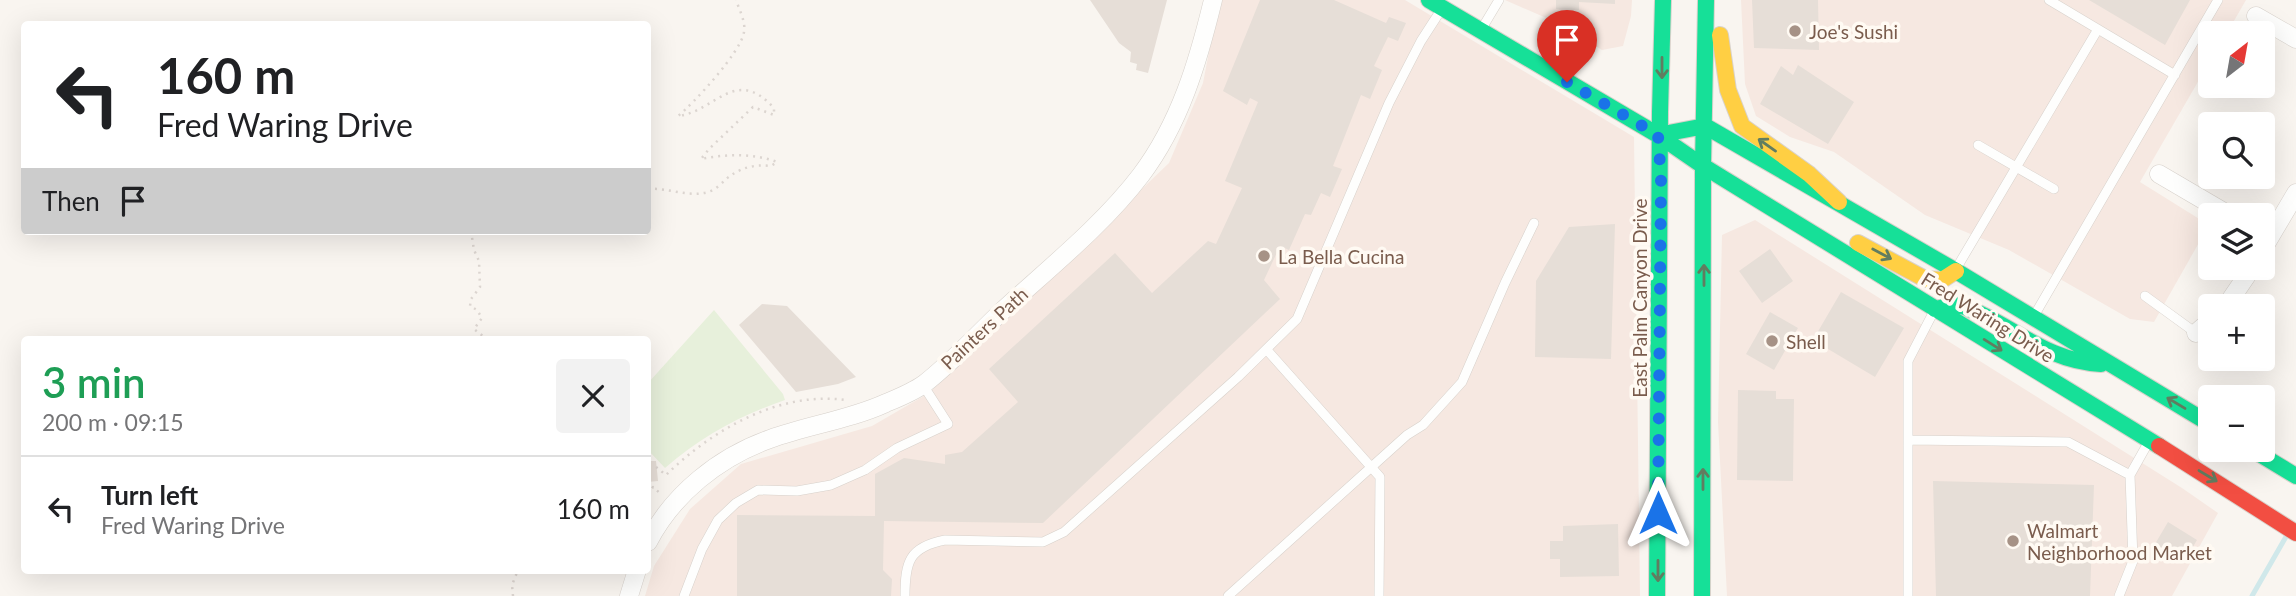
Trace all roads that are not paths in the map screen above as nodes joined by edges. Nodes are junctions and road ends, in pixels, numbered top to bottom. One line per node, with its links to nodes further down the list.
1 (1213, 0): 33 (street, Painters Path)
2 (1499, 0): 10 (lane)
3 (1663, 0): 14 (main road, East Palm Canyon Drive, one-way to 14)
4 (1708, 0): 13 (main road); 21 (main road, one-way to 4)
5 (2049, 0): 9 (lane)
6 (2218, 0): 12 (lane)
7 (1435, 4): 10 (main road, Fred Waring Drive); 31 (lane)
8 (2256, 16): 11 (street)
9 (2098, 29): 12 (lane); 17 (lane)
10 (1480, 31): 14 (main road, Fred Waring Drive)
11 (2296, 39)
12 (2175, 75): 29 (lane)
13 (1704, 126): 14 (main road); 16 (main road); 21 (main road, Fred Waring Drive)
14 (1658, 135): 16 (main road, Fred Waring Drive); 49 (main road, East Palm Canyon Drive, one-way to 49)
15 (1978, 145): 17 (lane)
16 (1703, 166): 25 (main road, Fred Waring Drive); 50 (main road, one-way to 16)
17 (2017, 167): 19 (lane); 26 (lane)
18 (2159, 174): 22 (street)
19 (2054, 189)
20 (2296, 193): 24 (street)
21 (1839, 202): 26 (main road, Fred Waring Drive)
22 (2209, 203)
23 (1534, 223): 38 (lane)
24 (2275, 226)
25 (1817, 235): 26 (main road, one-way to 26); 28 (main road, Fred Waring Drive)
26 (1956, 271): 29 (main road, Fred Waring Drive)
27 (2145, 296): 30 (lane)
28 (1935, 309): 32 (main road); 35 (lane); 36 (main road, Fred Waring Drive, one-way to 36)
29 (2034, 317): 32 (main road, Fred Waring Drive)
30 (2196, 334)
31 (1267, 350): 38 (lane); 46 (lane)
32 (2112, 364): 34 (main road, Fred Waring Drive, one-way to 32)
33 (923, 385): 42 (street, Painters Path); 45 (lane)
34 (2198, 417)
35 (1908, 440): 39 (lane); 51 (lane)
36 (2150, 441): 39 (lane); 41 (main road, Fred Waring Drive, one-way to 41)
37 (2273, 462): 40 (main road)
38 (1371, 467): 47 (lane); 48 (lane)
39 (2130, 475): 52 (lane)
40 (2296, 477)
41 (2296, 533)
42 (651, 536)
43 (636, 574): 44 (street)
44 (629, 596)
45 (684, 596)
46 (905, 596)
47 (1228, 596)
48 (1379, 596)
49 (1657, 596)
50 (1702, 596)
51 (1908, 596)
52 (2119, 596)

